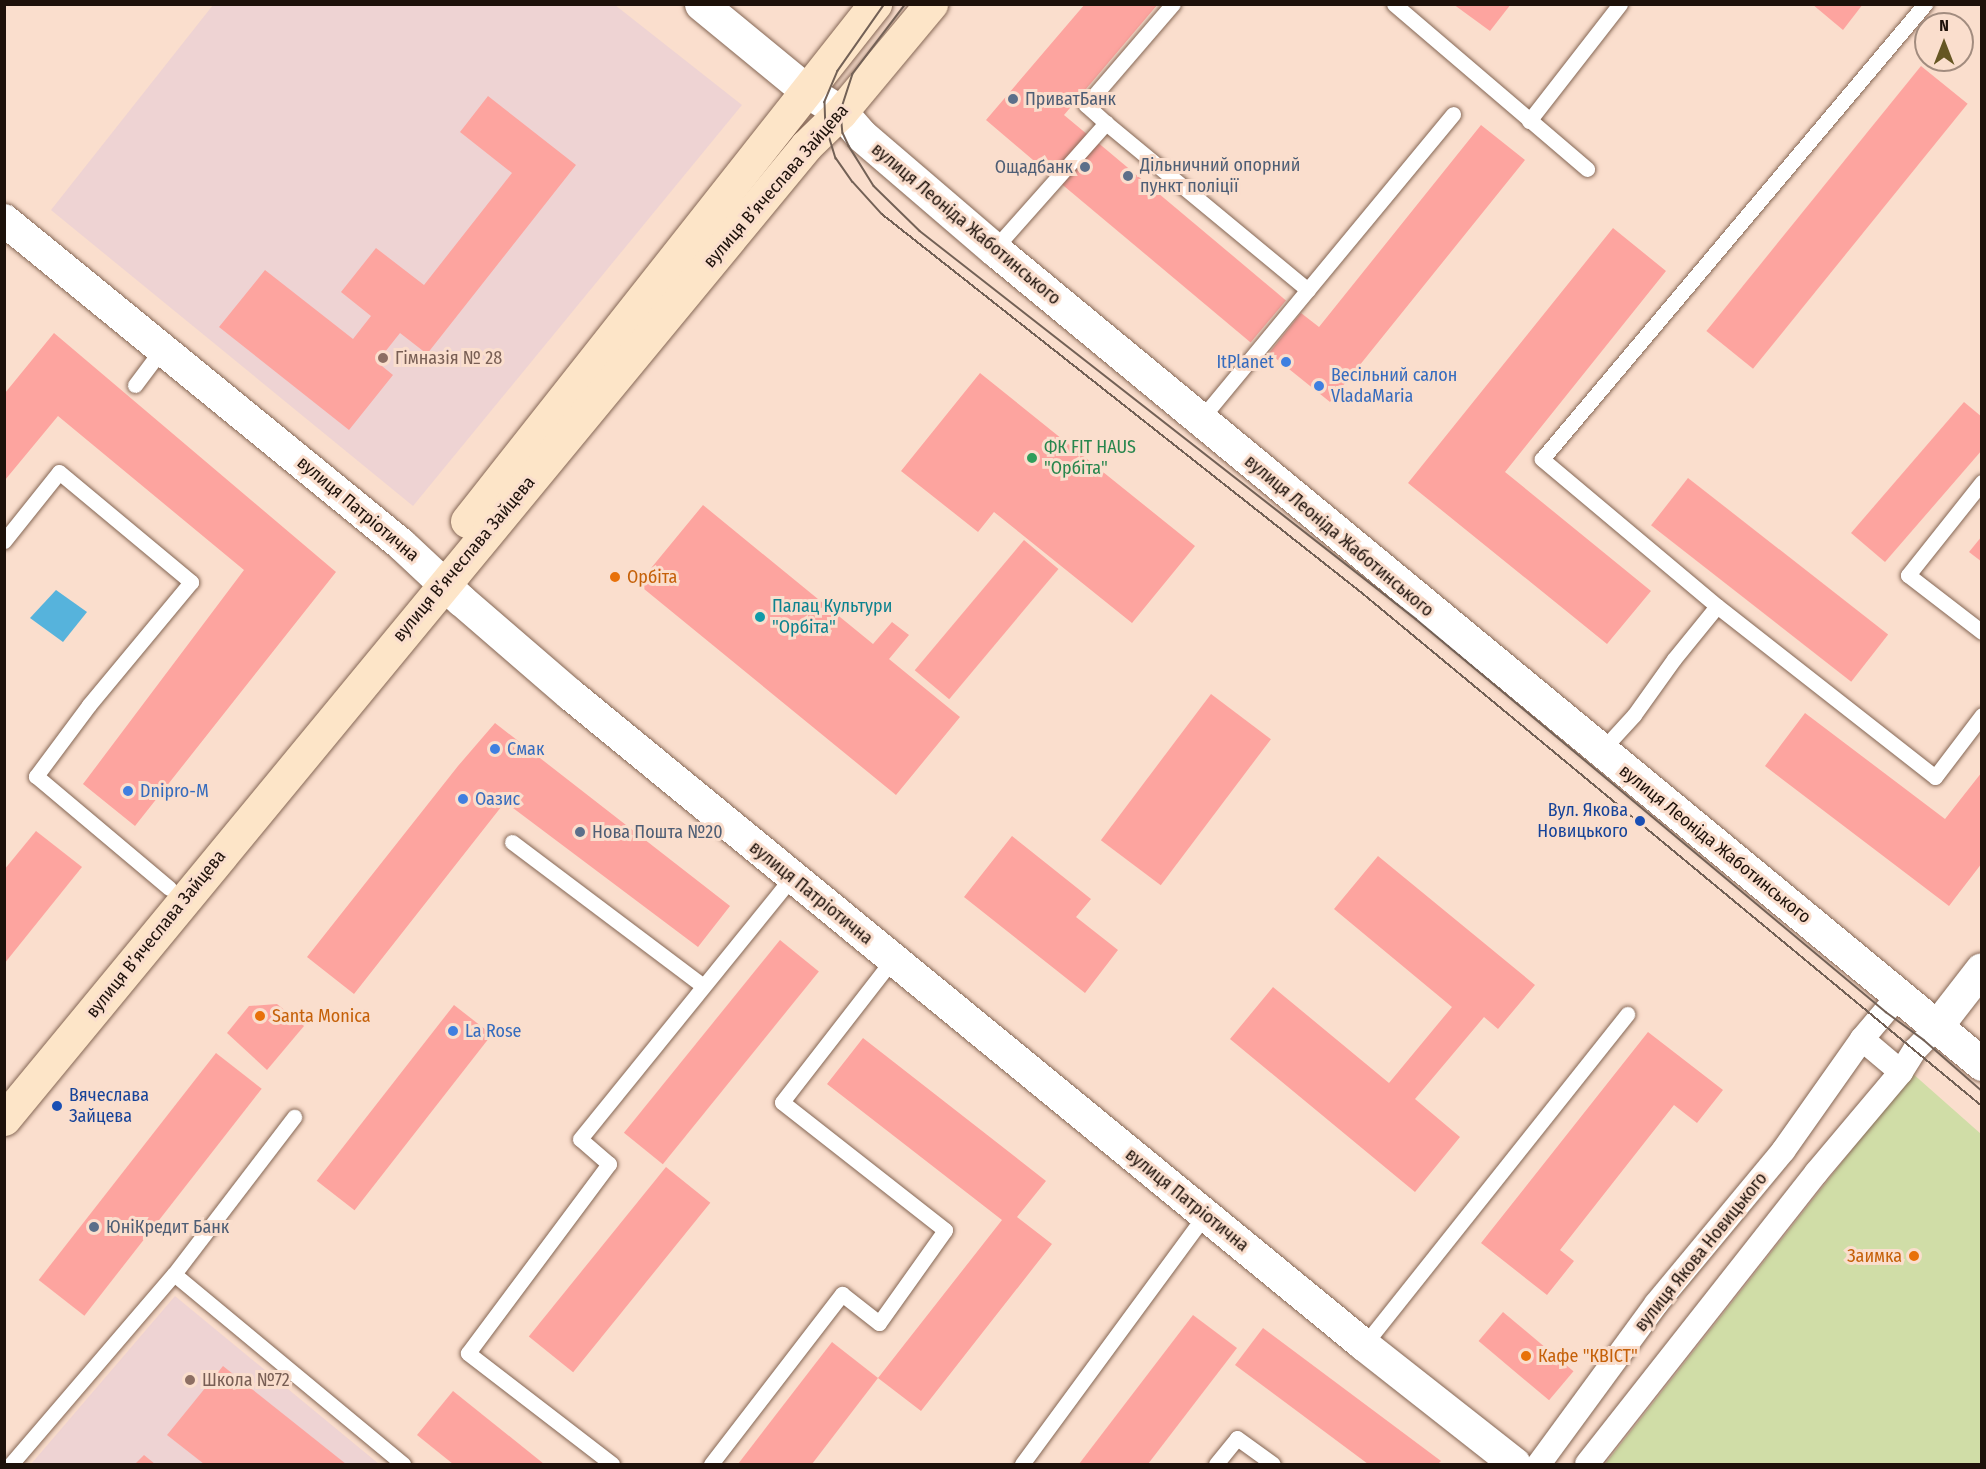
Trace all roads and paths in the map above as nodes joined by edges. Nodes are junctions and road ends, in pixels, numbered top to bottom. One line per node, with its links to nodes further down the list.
1 (700, 4): 8 (street, вулиця Леоніда Жаботинського)
2 (875, 4): 8 (main road, вулиця Вʼячеслава Зайцева)
3 (931, 4): 9 (main road, вулиця Вʼячеслава Зайцева)
4 (1173, 4): 12 (lane)
5 (1394, 4): 11 (lane)
6 (1620, 4): 11 (lane)
7 (1925, 4): 23 (lane)
8 (807, 91): 9 (street, вулиця Леоніда Жаботинського); 22 (main road, вулиця Вʼячеслава Зайцева)
9 (841, 112): 15 (street, вулиця Леоніда Жаботинського); 22 (main road, вулиця Вʼячеслава Зайцева)
10 (1453, 114): 16 (lane)
11 (1529, 121): 13 (lane)
12 (1106, 123): 15 (lane); 16 (lane)
13 (1587, 169)
14 (4, 220): 17 (street, вулиця Патріотична)
15 (994, 249): 19 (street, вулиця Леоніда Жаботинського)
16 (1308, 290): 19 (lane)
17 (162, 348): 18 (lane); 22 (street, вулиця Патріотична)
18 (135, 385)
19 (1200, 420): 26 (street, вулиця Леоніда Жаботинського)
20 (1982, 482): 24 (lane)
21 (4, 542): 29 (lane)
22 (437, 575): 28 (street, вулиця Патріотична); 29 (main road, вулиця Вʼячеслава Зайцева); 41 (main road, вулиця Вʼячеслава Зайцева)
23 (1717, 606): 25 (lane); 26 (lane)
24 (1982, 632)
25 (1982, 715)
26 (1601, 751): 33 (street, вулиця Леоніда Жаботинського)
27 (512, 842): 32 (lane)
28 (792, 877): 30 (street, вулиця Патріотична); 32 (lane)
29 (169, 888): 39 (main road, вулиця Вʼячеслава Зайцева)
30 (893, 959): 42 (street, вулиця Патріотична); 49 (lane)
31 (1982, 969): 35 (street)
32 (703, 986): 48 (lane)
33 (1899, 994): 35 (street, вулиця Леоніда Жаботинського); 36 (street, вулиця Якова Новицького)
34 (1627, 1014): 44 (lane)
35 (1937, 1027): 37 (street, вулиця Леоніда Жаботинського); 38 (street)
36 (1862, 1038): 38 (street); 54 (street, вулиця Якова Новицького)
37 (1982, 1064)
38 (1901, 1072): 55 (street)
39 (4, 1091)
40 (294, 1117): 43 (lane)
41 (4, 1119)
42 (1205, 1215): 44 (street, вулиця Патріотична); 50 (lane)
43 (174, 1274): 46 (lane); 47 (lane)
44 (1364, 1345): 53 (street, вулиця Патріотична)
45 (4, 1460): 46 (lane)
46 (10, 1464)
47 (403, 1464)
48 (612, 1464)
49 (711, 1464)
50 (1022, 1464)
51 (1216, 1464): 52 (lane)
52 (1273, 1464)
53 (1515, 1464)
54 (1539, 1464)
55 (1587, 1464)

